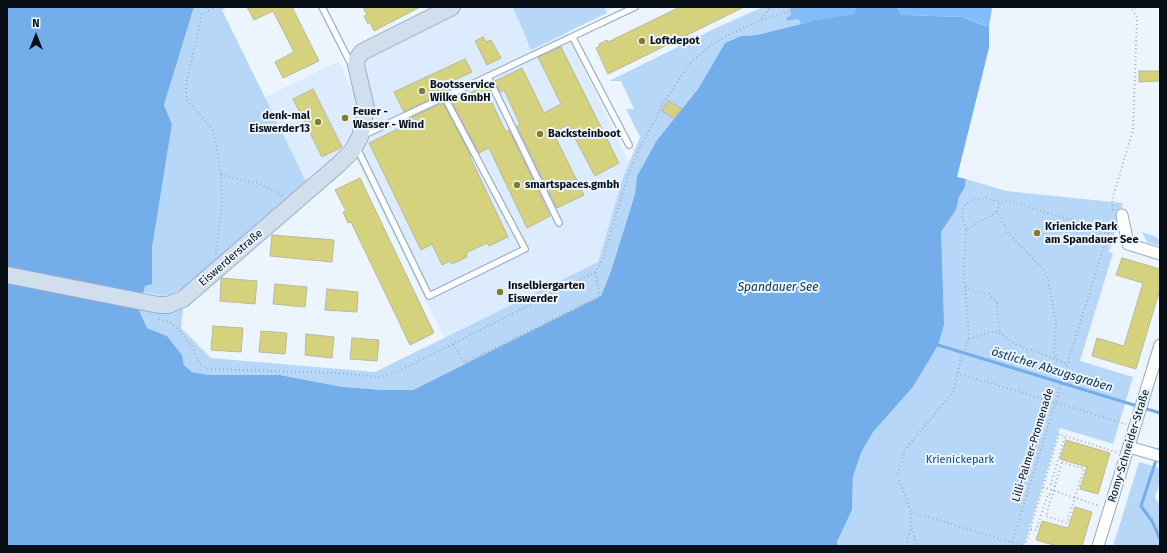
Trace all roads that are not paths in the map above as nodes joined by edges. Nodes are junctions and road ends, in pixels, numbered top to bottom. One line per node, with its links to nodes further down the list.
1 (322, 7): 5 (lane, Eiswerderstraße)
2 (452, 7): 5 (street)
3 (635, 7): 4 (lane)
4 (573, 38): 6 (lane); 9 (lane)
5 (356, 73): 8 (street, Eiswerderstraße)
6 (488, 78): 7 (lane); 11 (lane)
7 (446, 98): 8 (lane); 8 (lane)
8 (358, 141): 13 (street, Eiswerderstraße)
9 (628, 145)
10 (1122, 215): 12 (street)
11 (559, 223)
12 (1160, 254)
13 (7, 275)
14 (1160, 346): 15 (street, Romy-Schneider-Straße)
15 (1128, 451): 16 (street); 17 (street, Romy-Schneider-Straße)
16 (1160, 456)
17 (1098, 546)

